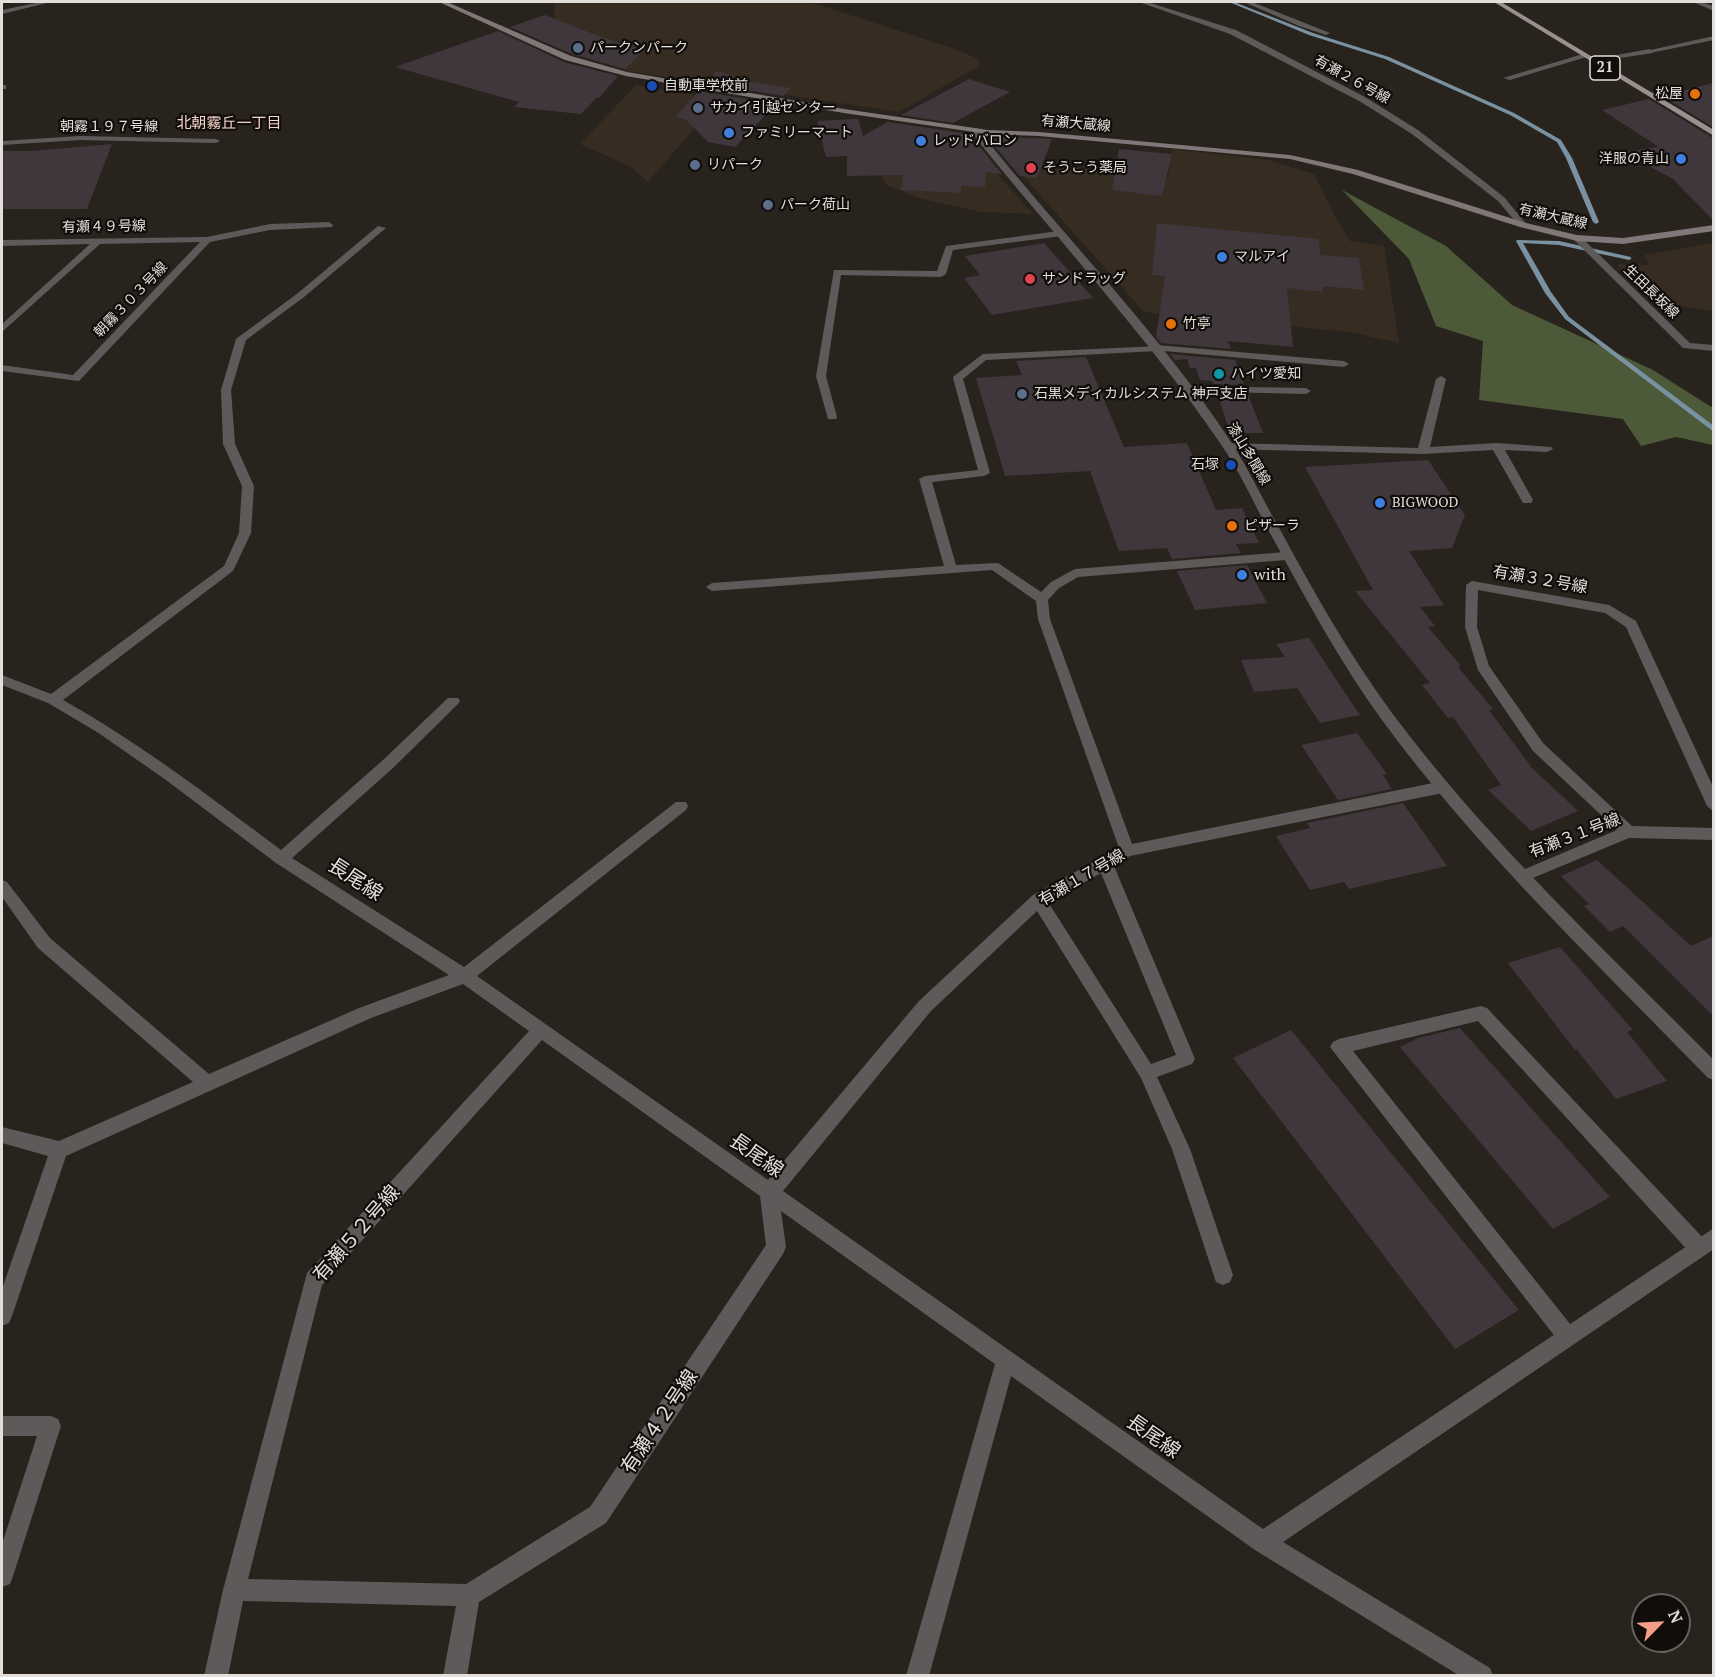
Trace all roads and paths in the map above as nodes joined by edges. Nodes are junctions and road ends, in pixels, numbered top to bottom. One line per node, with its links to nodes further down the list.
1 (48, 2): 8 (street)
2 (442, 2): 13 (main road, 有瀬大蔵線)
3 (1142, 2): 18 (street, 有瀬２６号線)
4 (1247, 2): 9 (street)
5 (1497, 2): 11 (main road, 21)
6 (1696, 2): 7 (street)
7 (1713, 9)
8 (2, 12)
9 (1326, 33)
10 (1713, 38): 11 (street)
11 (1590, 58): 12 (street); 14 (main road, 21)
12 (1507, 78)
13 (974, 130): 18 (main road, 有瀬大蔵線); 21 (street, 漆山多聞線)
14 (1713, 134)
15 (216, 141): 16 (street, 朝霧１９７号線)
16 (2, 143)
17 (329, 225): 23 (street, 有瀬４９号線)
18 (1523, 225): 22 (main road, 有瀬大蔵線)
19 (381, 228): 45 (street)
20 (1713, 228): 22 (main road, 有瀬大蔵線)
21 (1059, 234): 27 (street, 漆山多聞線); 34 (street)
22 (1577, 238): 28 (street, 生田長坂線)
23 (207, 240): 24 (street, 有瀬４９号線); 30 (street, 朝霧３０３号線)
24 (98, 241): 25 (street, 有瀬４９号線); 26 (street)
25 (2, 243)
26 (2, 329)
27 (1157, 348): 29 (street); 32 (street, 漆山多聞線); 41 (street)
28 (1713, 348)
29 (1344, 364)
30 (2, 368)
31 (1441, 379): 38 (street)
32 (1187, 389): 33 (street); 35 (street, 漆山多聞線)
33 (1306, 391)
34 (832, 417)
35 (1228, 446): 38 (street); 40 (street, 漆山多聞線)
36 (1497, 446): 37 (street); 38 (street); 39 (street)
37 (1547, 449)
38 (1423, 451)
39 (1527, 500)
40 (1286, 556): 43 (street); 47 (street, 漆山多聞線)
41 (951, 570): 42 (street); 43 (street)
42 (712, 587)
43 (1042, 598): 52 (street)
44 (2, 680): 45 (street, 長尾線)
45 (53, 700): 53 (street, 長尾線)
46 (453, 701): 53 (street)
47 (1443, 787): 52 (street, 有瀬１７号線); 55 (street, 漆山多聞線)
48 (681, 806): 58 (street)
49 (1713, 806): 50 (street, 有瀬３２号線)
50 (1628, 832): 51 (street, 有瀬３１号線); 55 (street, 有瀬３１号線)
51 (1713, 834)
52 (1127, 851): 54 (street, 有瀬１７号線)
53 (281, 859): 58 (street, 長尾線)
54 (1105, 863): 57 (street, 有瀬１７号線); 61 (street)
55 (1523, 876): 60 (street, 漆山多聞線)
56 (2, 886): 62 (street)
57 (1039, 901): 61 (street); 65 (street, 有瀬１７号線)
58 (465, 976): 59 (street, 長尾線); 62 (street)
59 (540, 1030): 65 (street, 長尾線); 74 (street, 有瀬５２号線)
60 (1713, 1072)
61 (1147, 1073): 67 (street)
62 (207, 1083): 64 (street)
63 (2, 1135): 64 (street)
64 (58, 1150): 68 (street)
65 (769, 1193): 70 (street, 長尾線); 75 (street, 有瀬４２号線)
66 (1706, 1242): 69 (street); 69 (street)
67 (1223, 1275)
68 (2, 1316)
69 (1567, 1336): 72 (street)
70 (1006, 1359): 72 (street, 長尾線); 78 (street)
71 (2, 1426): 73 (street)
72 (1263, 1542): 79 (street, 長尾線)
73 (2, 1576)
74 (234, 1590): 75 (street); 76 (street)
75 (469, 1594): 77 (street)
76 (216, 1676)
77 (456, 1676)
78 (917, 1676)
79 (1482, 1676)

